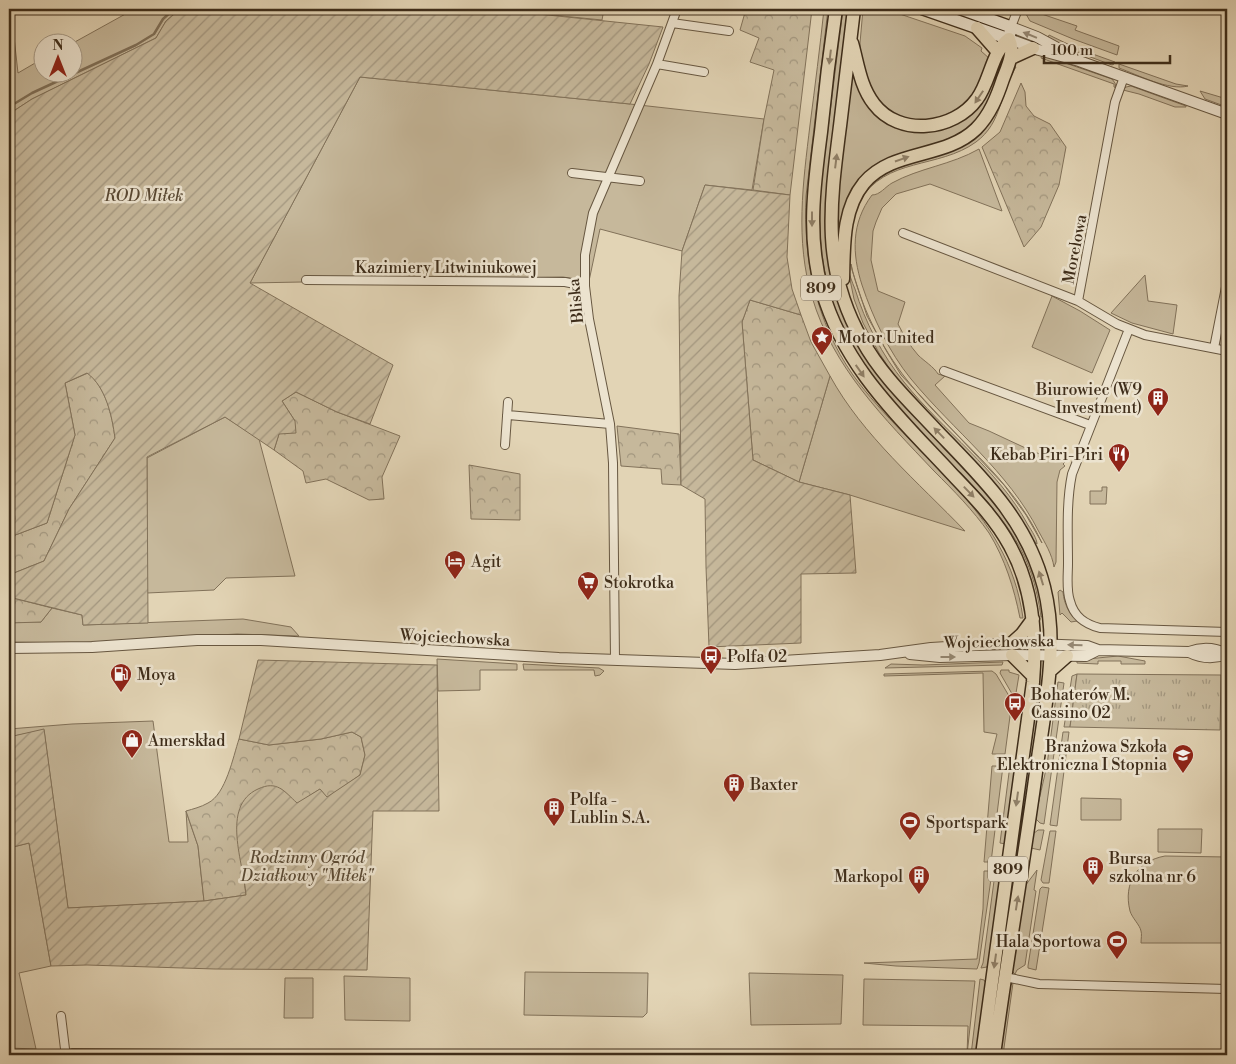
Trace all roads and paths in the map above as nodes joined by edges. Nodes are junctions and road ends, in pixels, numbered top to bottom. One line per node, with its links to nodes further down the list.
1 (677, 9): 7 (street, Bliska)
2 (836, 9): 38 (main road, 809, one-way to 38)
3 (854, 9): 11 (main road, 809)
4 (923, 9): 8 (main road)
5 (961, 9): 10 (main road)
6 (1018, 9): 10 (street)
7 (672, 23): 9 (street); 16 (street, Bliska)
8 (977, 28): 10 (main road); 13 (main road)
9 (729, 32)
10 (1010, 33): 12 (street); 13 (main road); 14 (main road); 15 (street, one-way to 10)
11 (850, 38): 13 (main road, one-way to 11); 27 (main road, 809, one-way to 11)
12 (1033, 48): 14 (main road); 15 (street)
13 (998, 52)
14 (1011, 58): 27 (main road, one-way to 14)
15 (1079, 60): 18 (street)
16 (657, 64): 17 (street); 21 (street, Bliska)
17 (704, 72)
18 (1124, 76): 19 (street); 28 (street, Morelowa)
19 (1227, 114)
20 (572, 173): 21 (street)
21 (608, 178): 22 (street); 26 (street, Bliska)
22 (640, 181)
23 (903, 233): 28 (street, Morelowa)
24 (306, 280): 26 (street, Kazimiery Litwiniukowej)
25 (1227, 282): 30 (street)
26 (585, 286): 35 (street, Bliska)
27 (843, 296): 43 (main road, 809, one-way to 27)
28 (1078, 301): 29 (street)
29 (1128, 330): 30 (street); 36 (street)
30 (1214, 348): 31 (street)
31 (1227, 351)
32 (944, 371): 36 (street)
33 (508, 402): 34 (street)
34 (507, 415): 35 (street); 37 (street)
35 (610, 424): 47 (street, Bliska)
36 (1090, 425): 39 (street)
37 (505, 445)
38 (1033, 619): 41 (main road); 42 (main road, 809)
39 (1227, 632)
40 (9, 648): 47 (street, Wojciechowska)
41 (1012, 649): 42 (street, Wojciechowska); 47 (street, Wojciechowska); 49 (main road)
42 (1034, 649): 43 (street, Wojciechowska); 49 (main road, 809)
43 (1051, 650): 44 (street, Wojciechowska, one-way to 43); 46 (street, Wojciechowska); 48 (main road, 809)
44 (1098, 650): 45 (street, Wojciechowska); 46 (street, Wojciechowska)
45 (1227, 654)
46 (1067, 656): 48 (main road)
47 (615, 660)
48 (1050, 671): 50 (main road, 809, one-way to 48)
49 (1033, 676): 56 (main road, 809, one-way to 56)
50 (1005, 977): 51 (street); 57 (main road, 809)
51 (1227, 990)
52 (61, 1016): 53 (street)
53 (68, 1052): 54 (street)
54 (272, 1055): 55 (street)
55 (304, 1055)
56 (982, 1055)
57 (994, 1055)

